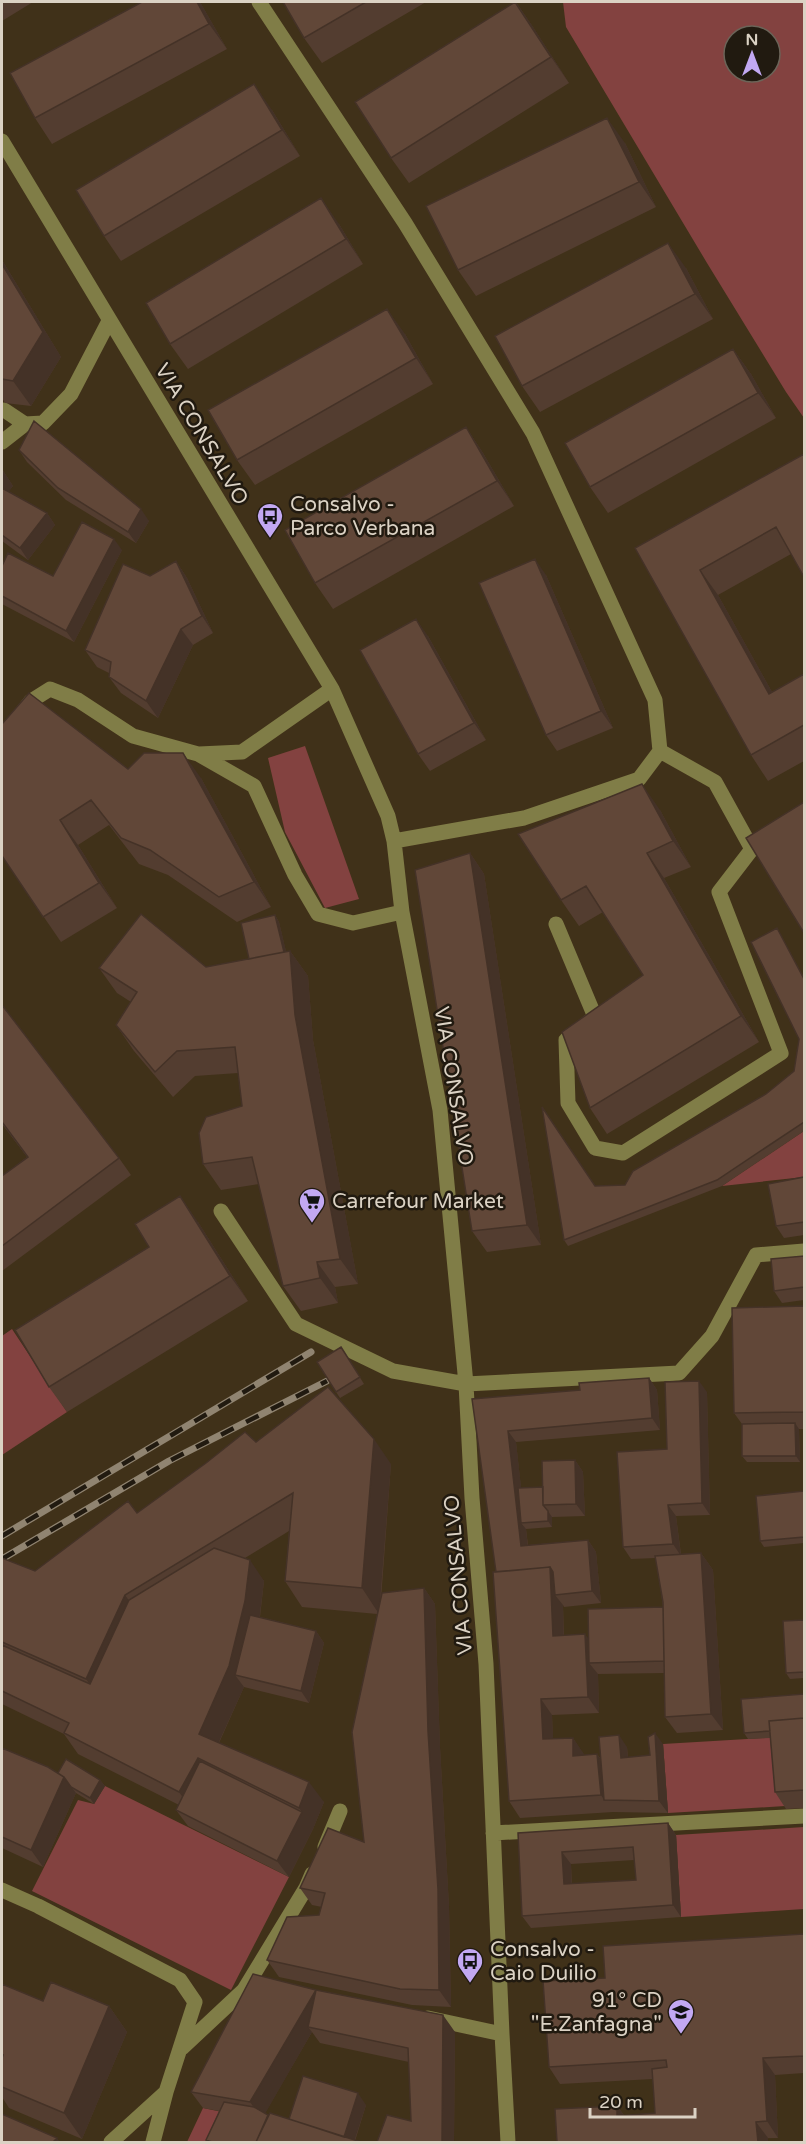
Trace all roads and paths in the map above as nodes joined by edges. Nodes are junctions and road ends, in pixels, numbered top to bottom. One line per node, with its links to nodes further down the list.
1 (259, 2): 9 (street)
2 (2, 141): 3 (street, VIA CONSALVO)
3 (109, 321): 5 (street); 7 (street, VIA CONSALVO)
4 (4, 410): 5 (street)
5 (25, 424): 6 (street)
6 (2, 442)
7 (332, 689): 10 (street); 12 (street, VIA CONSALVO)
8 (2, 738): 10 (street)
9 (660, 751): 12 (street); 13 (street)
10 (198, 754): 14 (street)
11 (770, 839): 13 (street)
12 (394, 841): 14 (street, VIA CONSALVO)
13 (752, 849): 15 (street)
14 (402, 912): 18 (street, VIA CONSALVO)
15 (556, 924)
16 (220, 1211): 18 (street)
17 (804, 1251): 18 (street)
18 (466, 1384): 21 (street, VIA CONSALVO)
19 (340, 1811): 25 (street)
20 (804, 1816): 21 (street)
21 (493, 1833): 24 (street, VIA CONSALVO)
22 (2, 1890): 25 (street)
23 (418, 2016): 24 (street)
24 (502, 2034): 29 (street, VIA CONSALVO)
25 (180, 2050): 26 (street)
26 (166, 2092): 27 (street); 28 (street)
27 (111, 2142)
28 (153, 2142)
29 (508, 2142)

